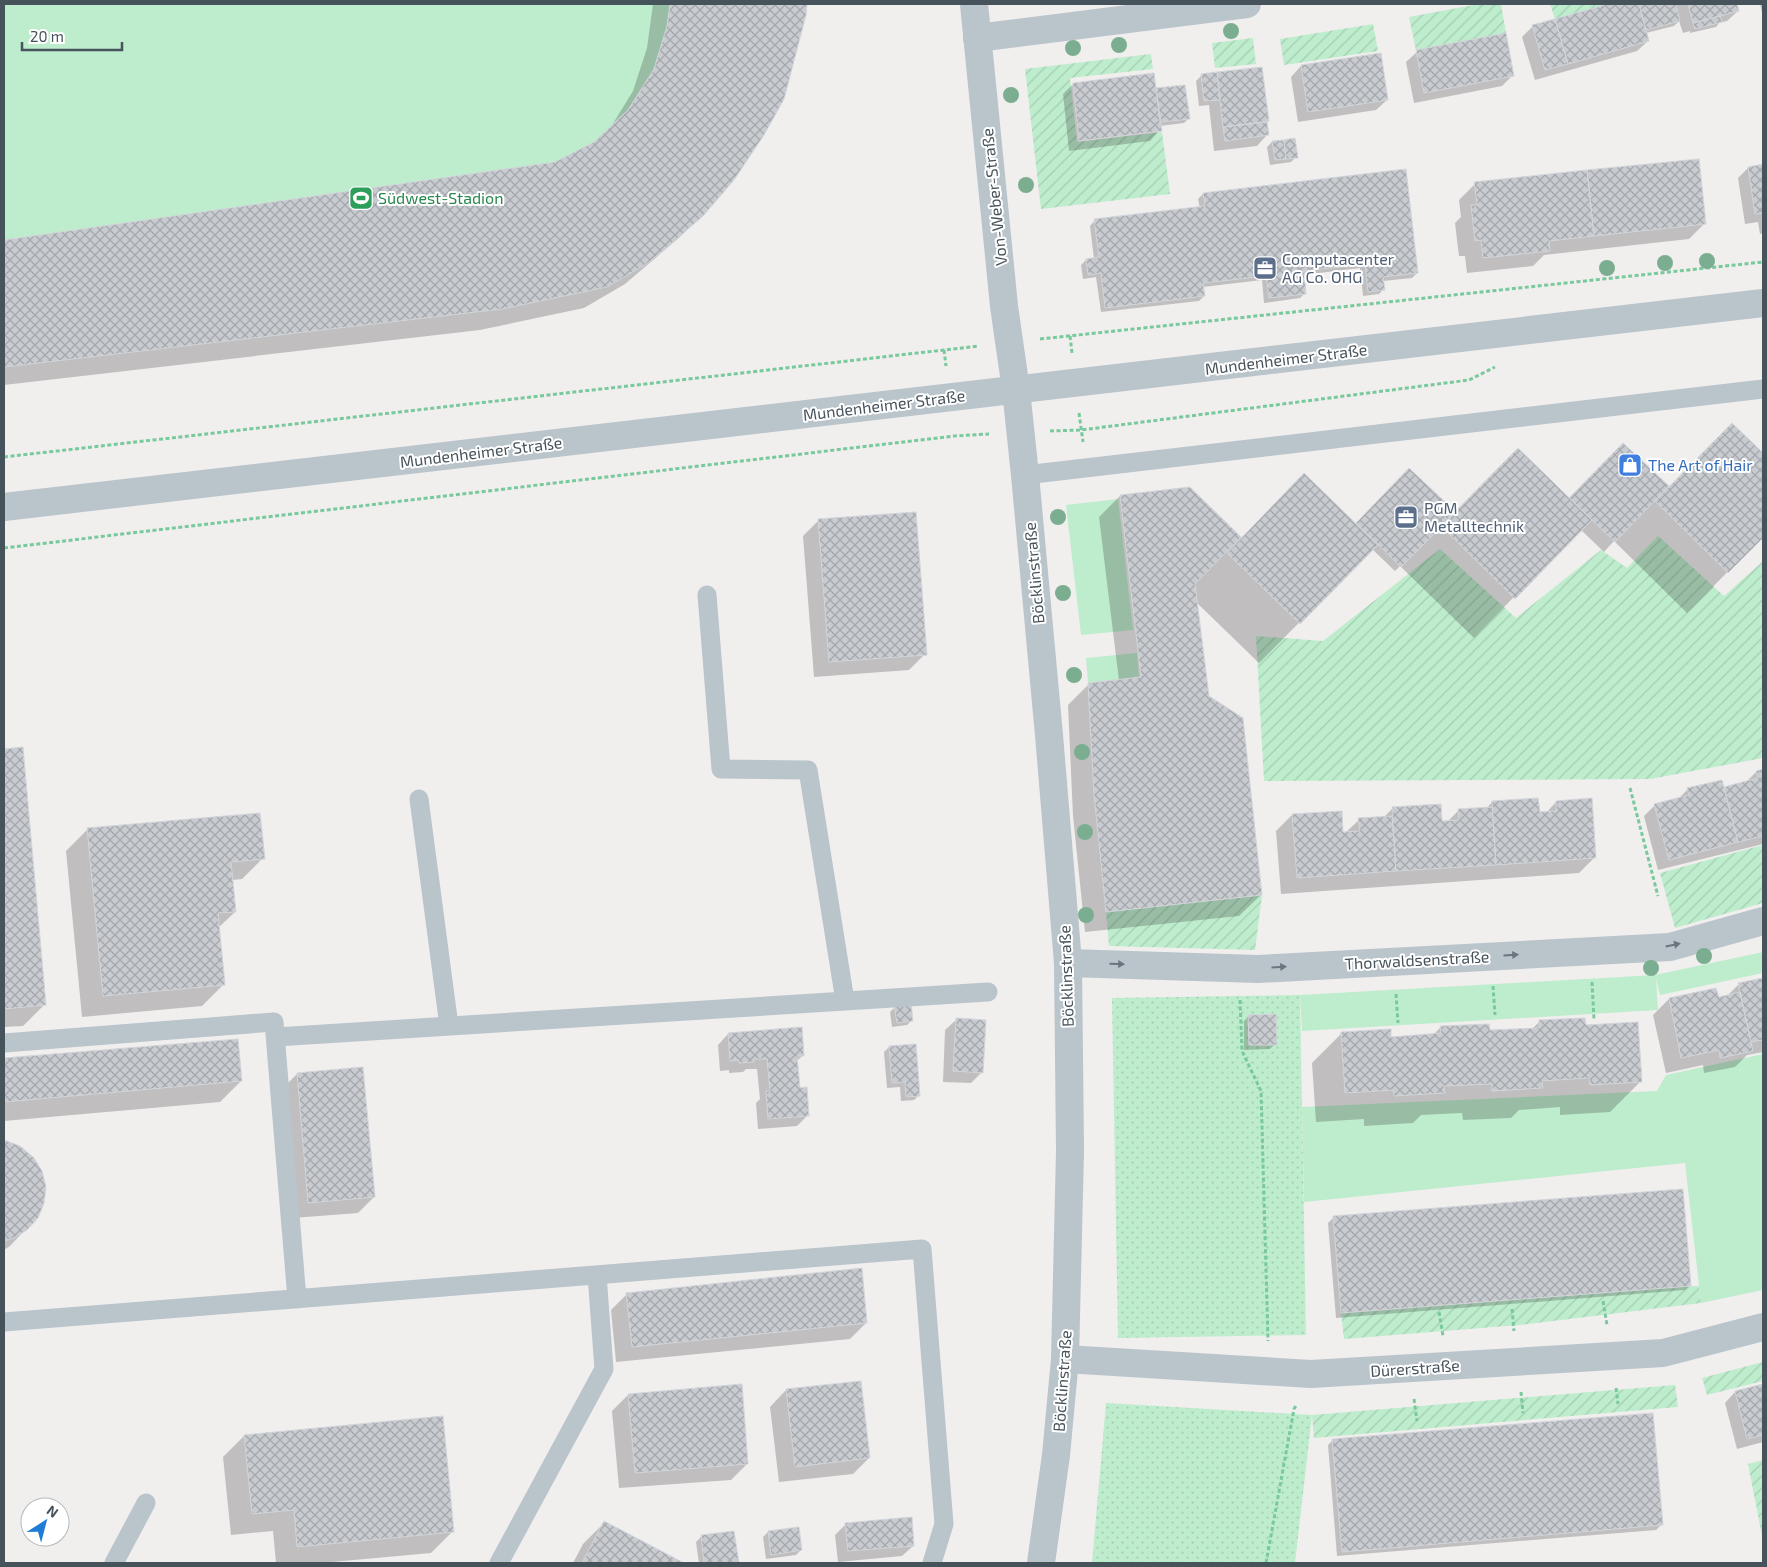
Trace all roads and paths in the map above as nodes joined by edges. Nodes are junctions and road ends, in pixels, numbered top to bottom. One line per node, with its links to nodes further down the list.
1 (974, 4): 3 (street, Von-Weber-Straße)
2 (1247, 4): 3 (street)
3 (977, 38): 7 (street, Von-Weber-Straße)
4 (1763, 303): 7 (street, Mundenheimer Straße)
5 (1495, 367): 9 (path)
6 (1763, 389): 11 (lane)
7 (1016, 390): 9 (street, Böcklinstraße); 12 (street, Mundenheimer Straße)
8 (219, 432): 10 (path)
9 (1020, 432): 11 (street, Böcklinstraße); 13 (path)
10 (4, 457)
11 (1025, 475): 19 (street, Böcklinstraße)
12 (4, 507)
13 (4, 548)
14 (707, 595): 22 (lane)
15 (1630, 788): 17 (path)
16 (419, 798): 23 (lane)
17 (1658, 896)
18 (1763, 921): 20 (street, Thorwaldsenstraße, one-way to 18)
19 (1068, 963): 20 (street, Thorwaldsenstraße, one-way to 20); 30 (street, Böcklinstraße)
20 (1238, 968): 31 (path)
21 (988, 992): 22 (lane)
22 (845, 1001): 23 (lane)
23 (449, 1026): 24 (lane)
24 (276, 1037): 25 (lane); 27 (lane)
25 (4, 1043)
26 (597, 1275): 27 (lane); 35 (lane); 36 (lane)
27 (297, 1299): 28 (lane)
28 (4, 1322)
29 (1763, 1328): 32 (street, Dürerstraße)
30 (1065, 1359): 31 (street, Dürerstraße); 37 (street, Böcklinstraße)
31 (1269, 1372): 32 (street, Dürerstraße)
32 (1311, 1374): 38 (path)
33 (146, 1504): 34 (lane)
34 (114, 1563)
35 (499, 1563)
36 (932, 1563)
37 (1041, 1563)
38 (1266, 1563)

